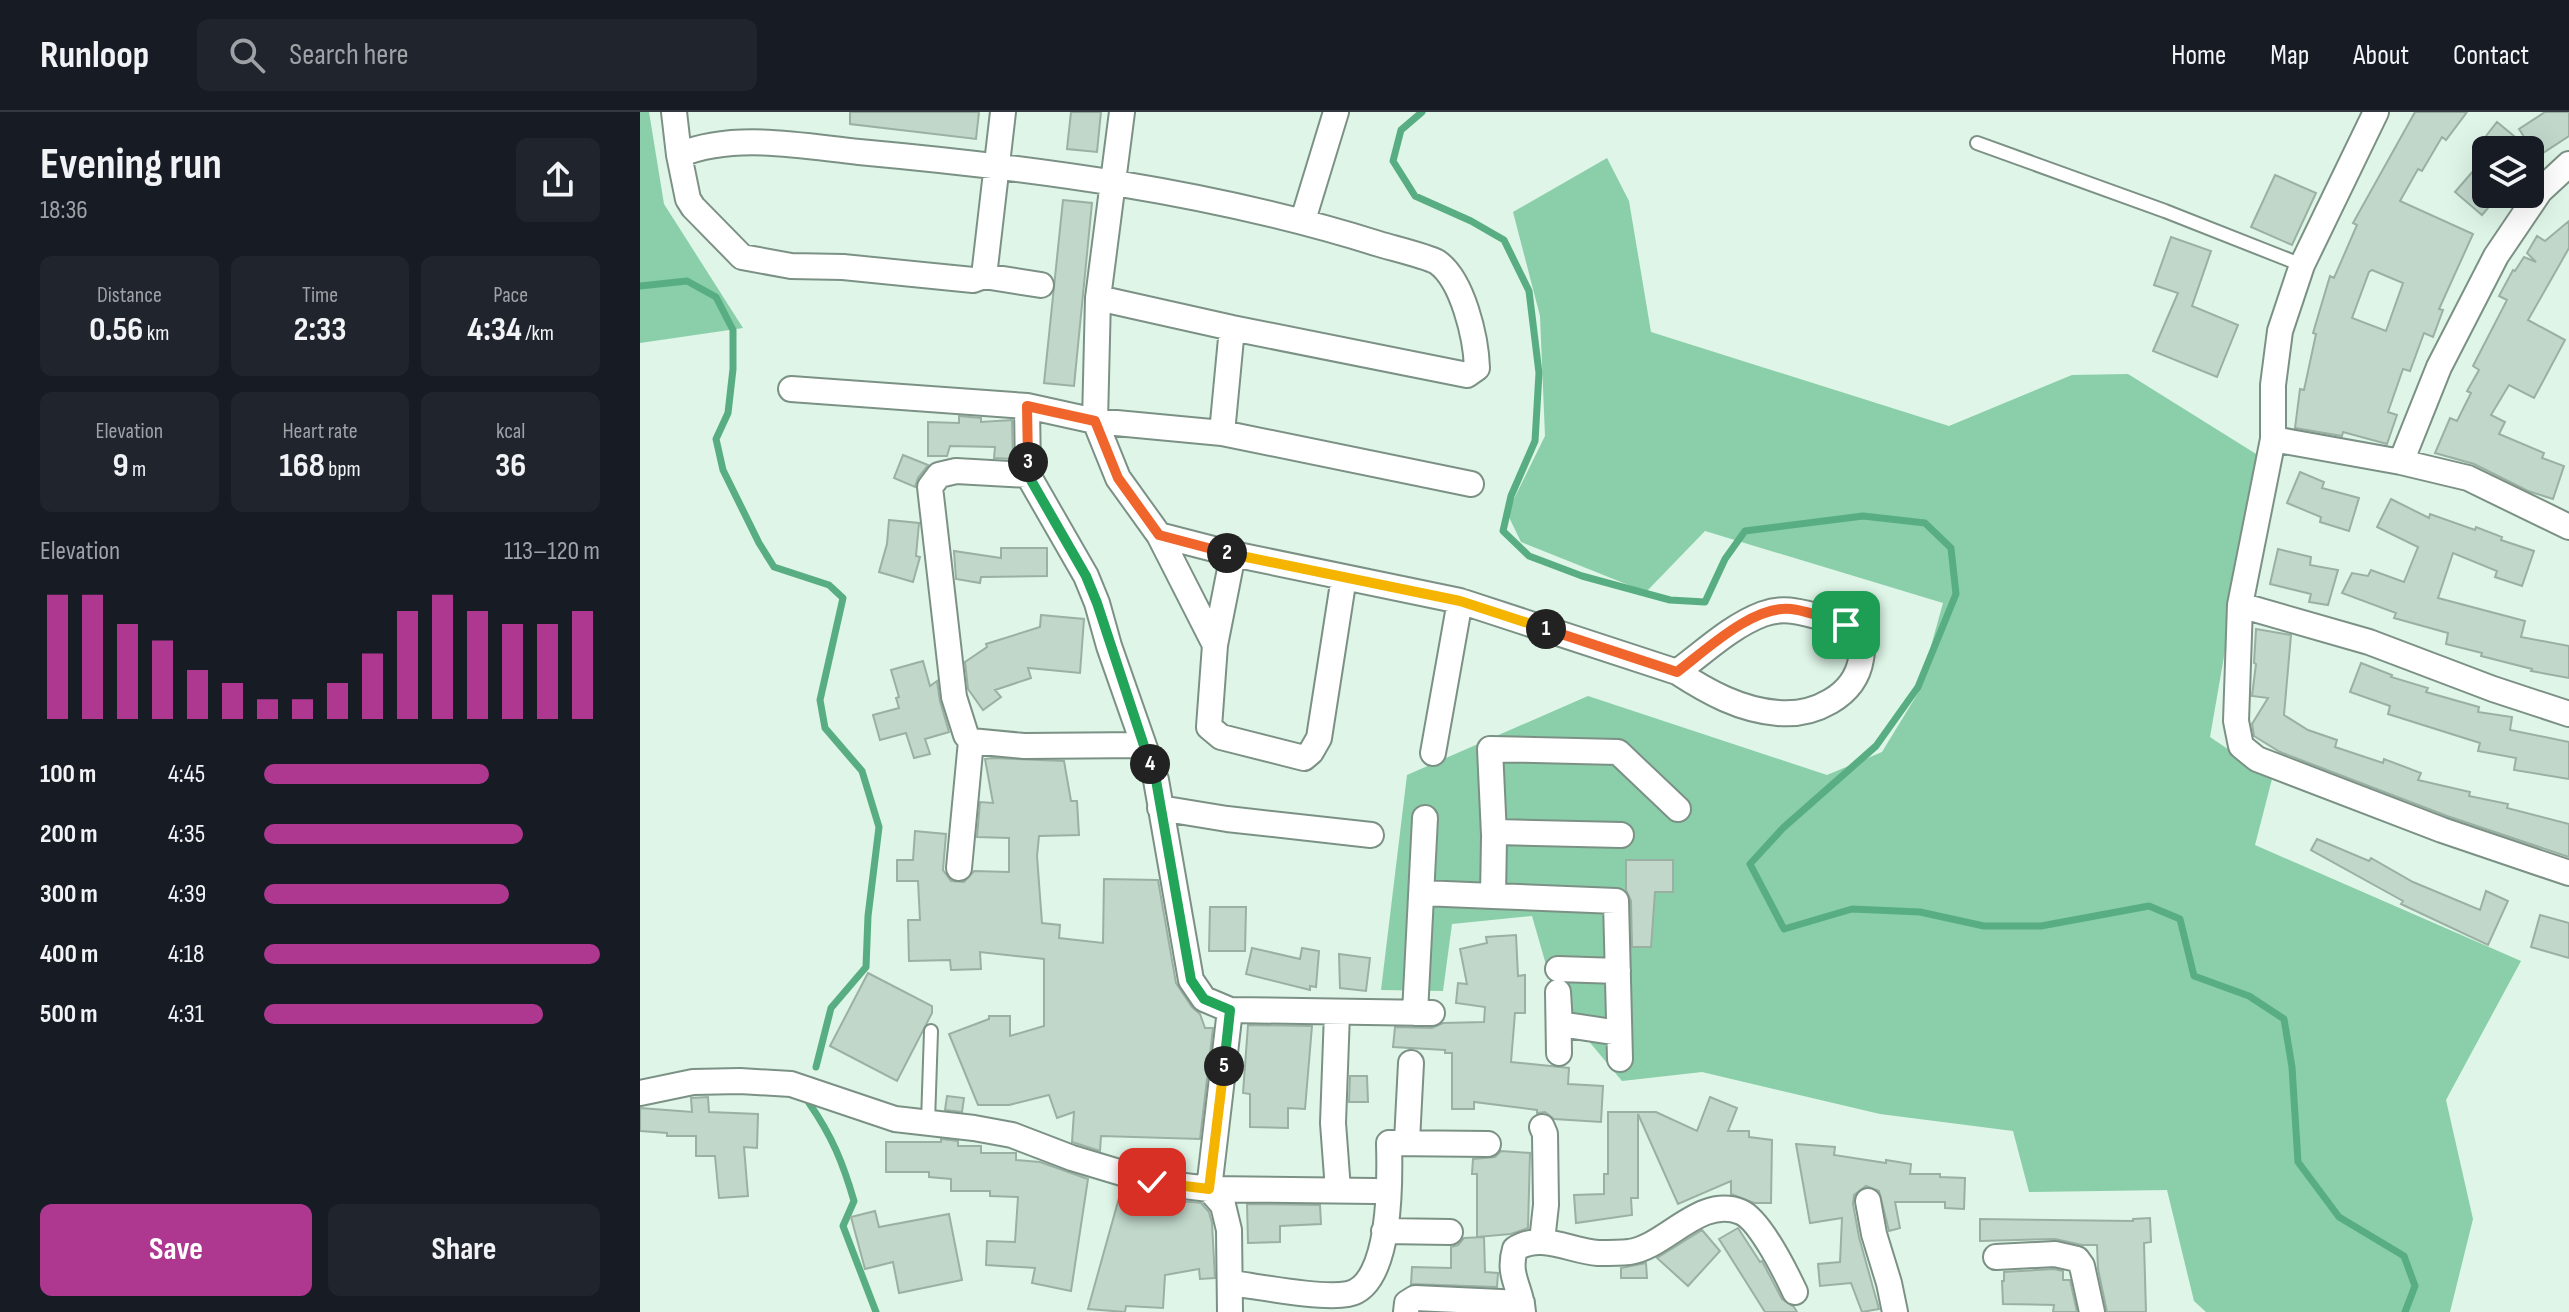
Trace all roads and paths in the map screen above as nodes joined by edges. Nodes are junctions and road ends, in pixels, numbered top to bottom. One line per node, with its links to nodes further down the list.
1 (674, 112): 7 (street)
2 (1003, 112): 9 (street)
3 (1122, 112): 10 (street)
4 (1336, 112): 11 (street)
5 (2376, 112): 12 (street)
6 (1977, 143): 12 (lane)
7 (679, 155): 9 (street); 13 (street)
8 (2569, 164): 22 (street)
9 (998, 165): 10 (street); 13 (street)
10 (1112, 184): 11 (street); 15 (street)
11 (1303, 220): 16 (street)
12 (2302, 265): 21 (street)
13 (984, 276): 14 (street)
14 (1041, 285)
15 (1098, 298): 16 (street); 19 (street)
16 (1232, 328): 20 (street)
17 (791, 389): 18 (street)
18 (1027, 406): 19 (street); 23 (street)
19 (1095, 421): 20 (street); 26 (street)
20 (1222, 433): 24 (street)
21 (2273, 439): 22 (street); 30 (street)
22 (2401, 462): 25 (street)
23 (1028, 475): 34 (street); 35 (street)
24 (1471, 484)
25 (2569, 527)
26 (1159, 535): 27 (street); 31 (street)
27 (1233, 554): 28 (street); 31 (street)
28 (1344, 577): 29 (street); 31 (street)
29 (1460, 601): 32 (street); 36 (street)
30 (2240, 605): 33 (street); 44 (street)
31 (1215, 645)
32 (1677, 672): 32 (street)
33 (2569, 714)
34 (971, 741): 35 (street); 43 (street)
35 (1143, 745): 37 (street)
36 (1433, 753)
37 (1160, 808): 40 (street); 49 (street)
38 (1678, 809): 41 (street)
39 (1425, 818): 45 (street)
40 (1371, 835)
41 (1494, 835): 42 (street); 46 (street)
42 (1621, 835)
43 (959, 868)
44 (2569, 873)
45 (1422, 893): 46 (street); 50 (street)
46 (1493, 896): 48 (street)
47 (1558, 969): 48 (street)
48 (1618, 971): 52 (street)
49 (1230, 1010): 50 (street); 61 (street)
50 (1337, 1013): 62 (street)
51 (931, 1031): 57 (lane)
52 (1619, 1033): 53 (street); 54 (street)
53 (1559, 1053)
54 (1620, 1059)
55 (1411, 1063): 59 (street)
56 (640, 1093): 57 (street)
57 (928, 1122): 61 (street)
58 (1542, 1127): 67 (street)
59 (1407, 1141): 60 (street); 65 (street)
60 (1488, 1144)
61 (1209, 1189): 62 (street); 69 (street)
62 (1338, 1190): 63 (street)
63 (1375, 1191)
64 (1868, 1201): 74 (street)
65 (1384, 1231): 66 (street); 69 (street)
66 (1450, 1232)
67 (1542, 1241): 70 (street); 71 (street)
68 (1996, 1257): 75 (street)
69 (1231, 1283): 72 (street)
70 (1795, 1292)
71 (1523, 1307): 73 (street)
72 (1230, 1312)
73 (1406, 1312)
74 (1895, 1312)
75 (2092, 1312)

